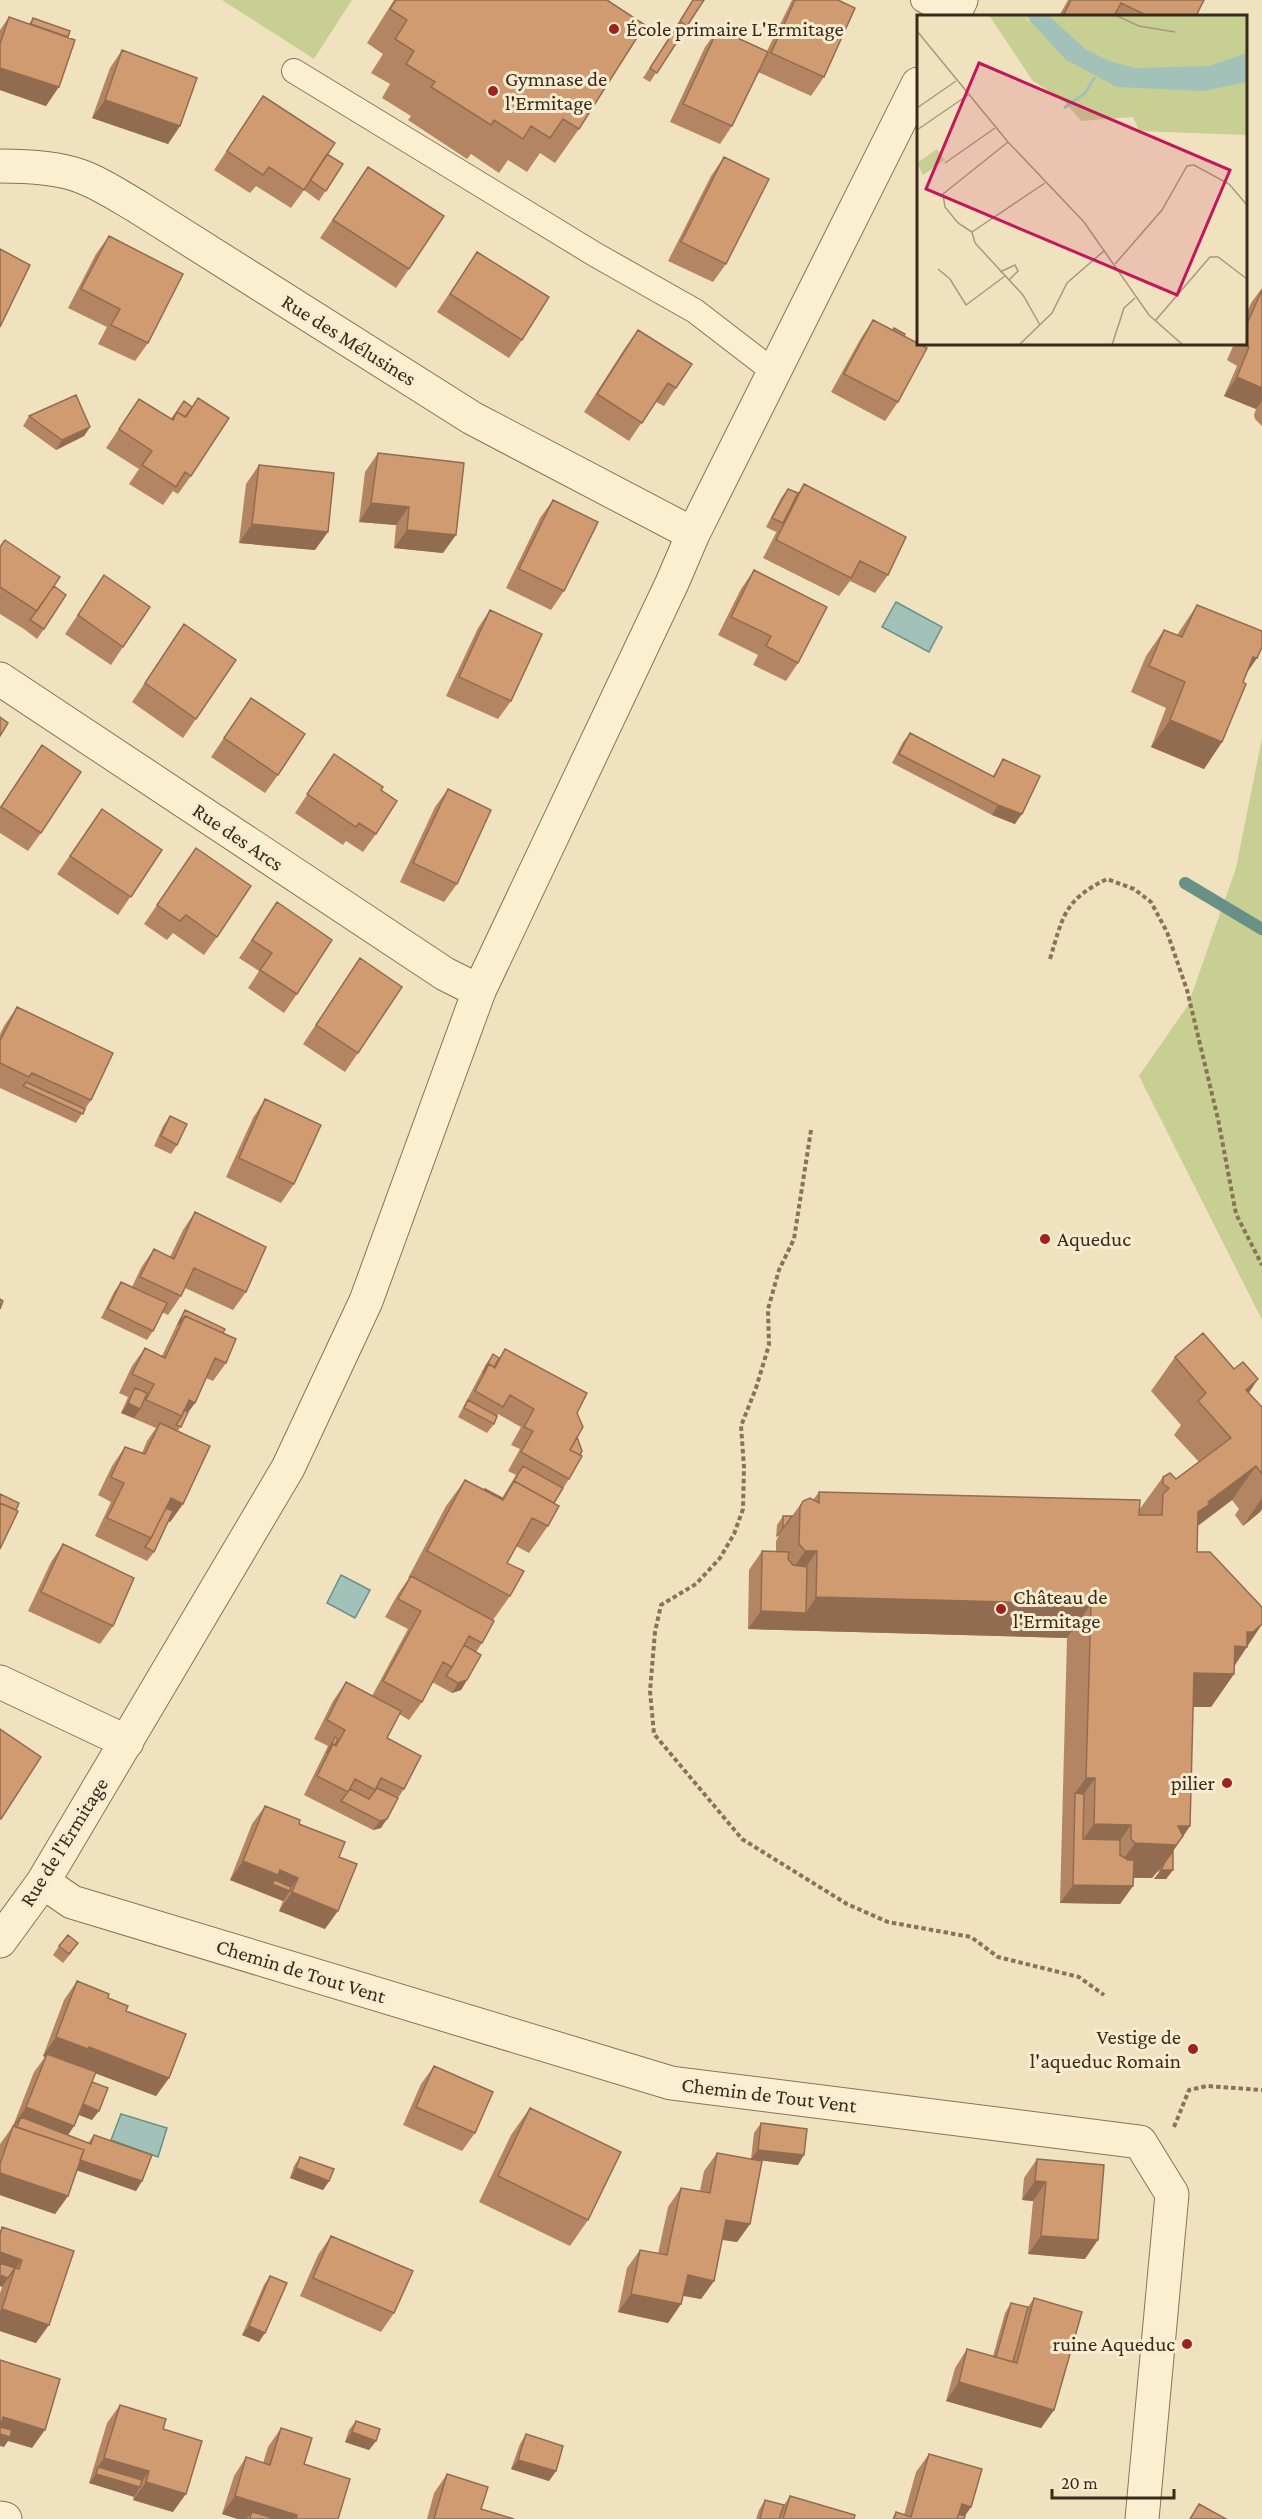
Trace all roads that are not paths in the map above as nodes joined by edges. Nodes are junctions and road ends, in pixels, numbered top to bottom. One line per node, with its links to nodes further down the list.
1 (923, 0): 3 (lane)
2 (961, 0): 4 (street)
3 (951, 15)
4 (954, 15)
5 (294, 71): 8 (lane)
6 (917, 86): 8 (street, Rue de l'Ermitage)
7 (0, 166): 9 (street, Rue des Mélusines)
8 (773, 371): 9 (street, Rue de l'Ermitage)
9 (693, 534): 11 (street, Rue de l'Ermitage)
10 (0, 679): 11 (street, Rue des Arcs)
11 (478, 991): 13 (street, Rue de l'Ermitage)
12 (0, 1682): 13 (street)
13 (127, 1742): 14 (street, Rue de l'Ermitage)
14 (43, 1882): 15 (street, Rue de l'Ermitage); 18 (street, Chemin de Tout Vent)
15 (0, 1941)
16 (0, 2517): 17 (street)
17 (5, 2519)
18 (1142, 2519)

